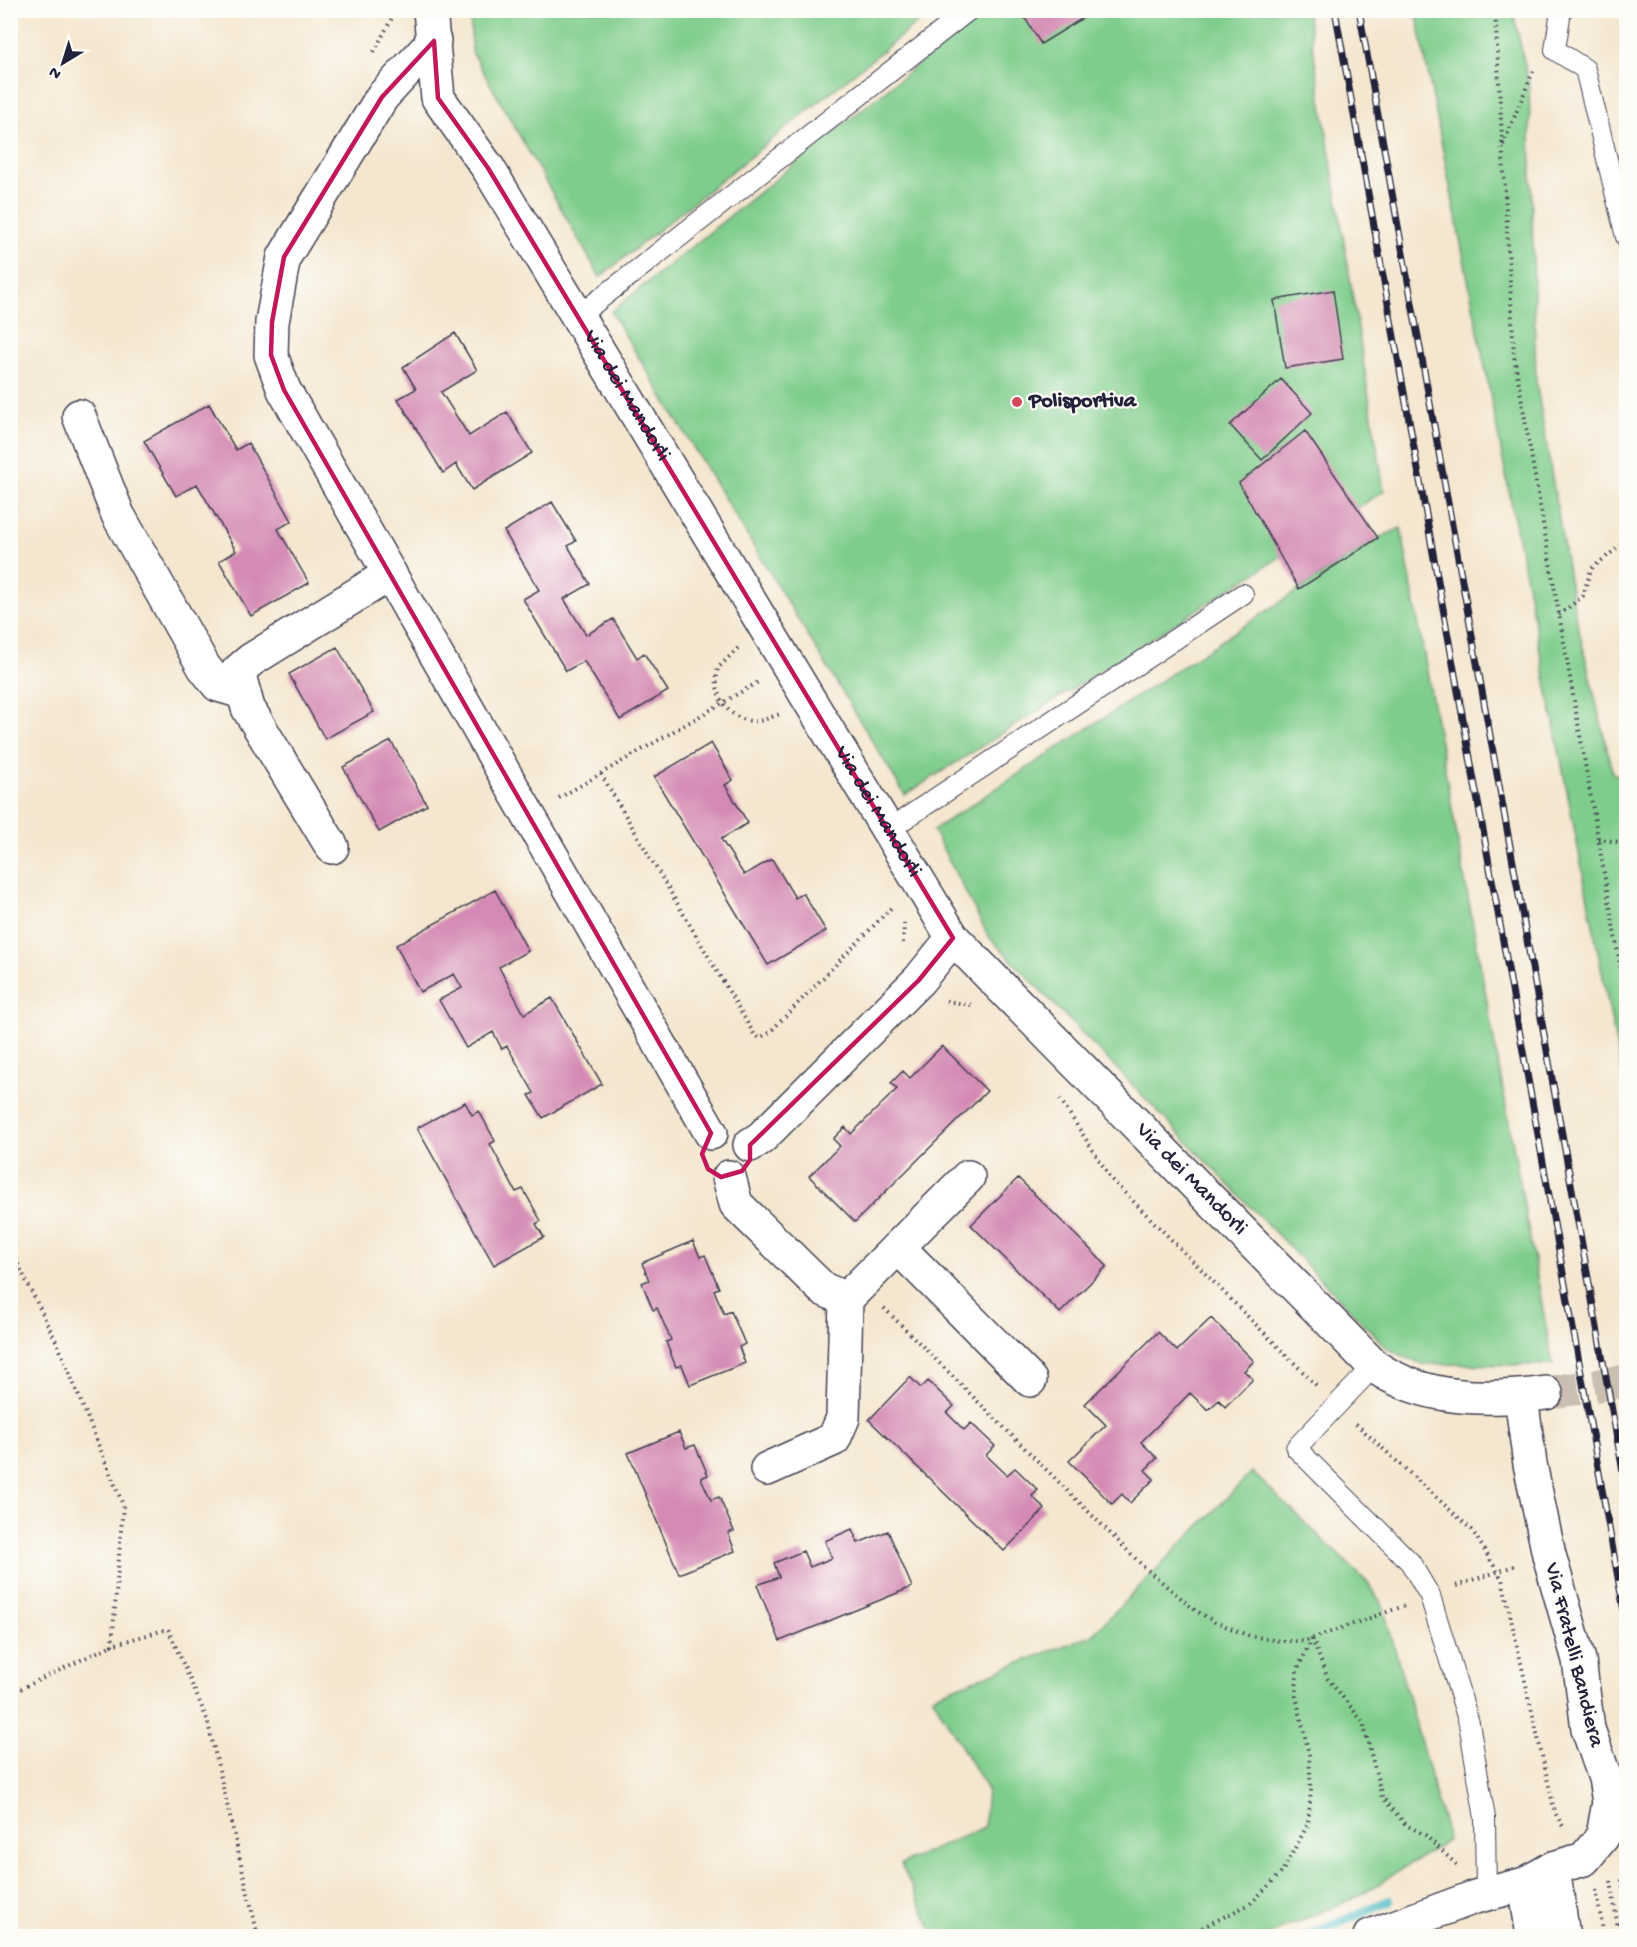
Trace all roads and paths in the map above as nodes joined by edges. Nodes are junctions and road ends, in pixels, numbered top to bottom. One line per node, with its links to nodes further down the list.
1 (969, 10): 8 (lane)
2 (1494, 10): 6 (path)
3 (1561, 10): 5 (lane)
4 (432, 26): 8 (street, Via dei Mandorli); 11 (street)
5 (1555, 50): 6 (path); 7 (lane)
6 (1502, 148): 13 (path)
7 (1626, 237)
8 (577, 317): 21 (street, Via dei Mandorli)
9 (79, 416): 16 (street)
10 (1626, 541): 13 (path)
11 (390, 574): 16 (street); 20 (street)
12 (1243, 594): 21 (lane)
13 (1559, 615): 22 (path)
14 (740, 647): 17 (path)
15 (760, 681): 17 (path)
16 (242, 692): 24 (street)
17 (723, 702): 18 (path); 19 (path)
18 (781, 714)
19 (601, 774): 20 (path); 25 (path)
20 (530, 815): 28 (street)
21 (888, 830): 26 (street, Via dei Mandorli)
22 (1598, 839): 23 (path); 27 (path)
23 (1626, 843)
24 (332, 847)
25 (898, 902)
26 (953, 938): 29 (street); 35 (street, Via dei Mandorli)
27 (1626, 999)
28 (711, 1133): 29 (street); 30 (street)
29 (750, 1145): 30 (street)
30 (729, 1177): 34 (street)
31 (968, 1177): 32 (street)
32 (898, 1247): 34 (street); 36 (street)
33 (10, 1248): 44 (path)
34 (852, 1293): 39 (street); 43 (path)
35 (1374, 1366): 37 (street, Via dei Mandorli); 38 (lane)
36 (1030, 1380)
37 (1534, 1395): 40 (street, Via Fratelli Bandiera)
38 (1336, 1405): 41 (path); 42 (lane)
39 (767, 1469)
40 (1549, 1555): 41 (path); 46 (street, Via Fratelli Bandiera)
41 (1497, 1571): 42 (path); 46 (path)
42 (1430, 1596): 43 (path); 50 (lane)
43 (1312, 1639): 50 (path); 53 (path)
44 (112, 1645): 45 (path); 52 (path)
45 (10, 1694)
46 (1569, 1864): 49 (street, Via Fratelli Bandiera); 56 (street); 57 (path)
47 (1625, 1868): 51 (path)
48 (1611, 1880): 58 (path)
49 (1525, 1884): 50 (street, Via Fratelli Bandiera); 55 (street)
50 (1480, 1896): 54 (street, Via Fratelli Bandiera)
51 (1626, 1909)
52 (258, 1936)
53 (1138, 1936)
54 (1370, 1936)
55 (1533, 1936)
56 (1563, 1936)
57 (1604, 1936)
58 (1618, 1936)

